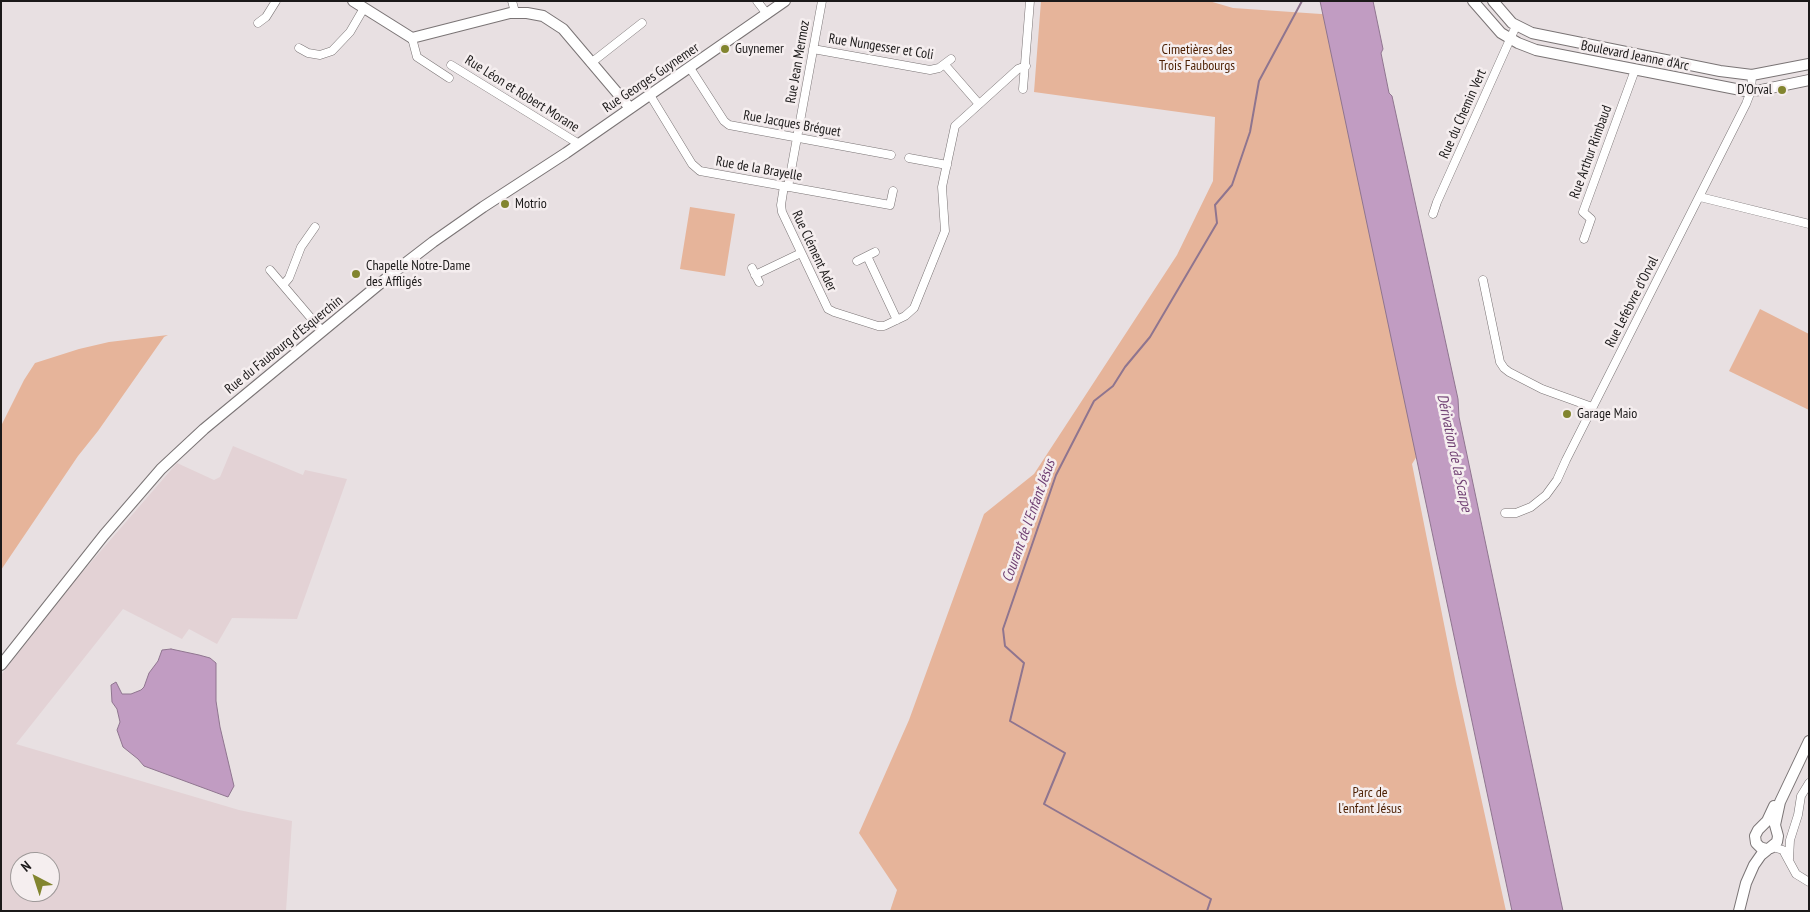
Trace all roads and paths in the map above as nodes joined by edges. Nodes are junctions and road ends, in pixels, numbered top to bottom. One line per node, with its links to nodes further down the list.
1 (276, 1): 13 (street)
2 (353, 1): 10 (main road)
3 (512, 1): 11 (street)
4 (757, 1): 12 (street)
5 (785, 1): 12 (main road, Rue Georges Guynemer)
6 (822, 1): 19 (street, Rue Jean Mermoz)
7 (1030, 1): 25 (street)
8 (1473, 1): 17 (main road, Boulevard Jeanne d'Arc)
9 (1493, 1): 15 (main road, Boulevard Jeanne d'Arc)
10 (364, 8): 16 (main road); 18 (street)
11 (515, 12): 16 (main road); 21 (main road)
12 (767, 14): 26 (main road, Rue Georges Guynemer)
13 (258, 23)
14 (642, 23): 21 (street)
15 (1516, 26): 17 (street, Rue du Chemin Vert); 28 (main road, Boulevard Jeanne d'Arc)
16 (412, 38): 29 (street)
17 (1510, 39): 27 (main road, Boulevard Jeanne d'Arc); 45 (street, Rue du Chemin Vert)
18 (299, 48)
19 (813, 49): 24 (street, Rue Nungesser et Coli); 36 (street, Rue Jean Mermoz)
20 (951, 59): 24 (street)
21 (591, 63): 35 (main road)
22 (1809, 64): 28 (main road, Boulevard Jeanne d'Arc)
23 (451, 65): 37 (street, Rue Léon et Robert Morane)
24 (944, 65): 34 (street)
25 (1026, 66): 31 (street); 34 (street, Rue Clément Ader)
26 (690, 68): 33 (main road, Rue Georges Guynemer); 36 (street, Rue Jacques Bréguet)
27 (1635, 70): 32 (main road, Boulevard Jeanne d'Arc); 48 (street, Rue Arthur Rimbaud)
28 (1752, 75): 32 (street, Rue Lefebvre d'Orval)
29 (449, 78)
30 (1809, 80): 32 (main road, Boulevard Jeanne d'Arc)
31 (1023, 89)
32 (1751, 91): 44 (street, Rue Lefebvre d'Orval)
33 (650, 95): 35 (main road, Rue Georges Guynemer); 42 (street, Rue de la Brayelle)
34 (979, 104): 40 (street, Rue Clément Ader)
35 (630, 108): 37 (main road, Rue Georges Guynemer)
36 (797, 138): 38 (street, Rue Jacques Bréguet); 42 (street, Rue Jean Mermoz)
37 (580, 144): 41 (main road, Rue Georges Guynemer)
38 (891, 155)
39 (908, 158): 40 (street)
40 (946, 165): 57 (street, Rue Clément Ader)
41 (531, 176): 58 (main road, Rue du Faubourg d'Esquerchin)
42 (786, 186): 43 (street, Rue de la Brayelle); 50 (street, Rue Clément Ader)
43 (892, 191)
44 (1700, 197): 46 (street); 59 (street, Rue Lefebvre d'Orval)
45 (1434, 214)
46 (1809, 224)
47 (315, 227): 56 (street)
48 (1584, 238)
49 (875, 252): 51 (street)
50 (801, 253): 54 (street); 57 (street, Rue Clément Ader)
51 (867, 256): 52 (street); 57 (street)
52 (857, 261)
53 (270, 270): 56 (street)
54 (755, 275)
55 (1483, 280): 59 (street)
56 (283, 285): 58 (street)
57 (897, 320)
58 (322, 331): 61 (main road, Rue du Faubourg d'Esquerchin)
59 (1592, 407): 60 (street, Rue Lefebvre d'Orval)
60 (1504, 513)
61 (98, 541): 62 (main road, Rue du Faubourg d'Esquerchin); 63 (main road, Rue du Faubourg d'Esquerchin)
62 (1, 656)
63 (1, 665)
64 (1809, 741): 66 (main road)
65 (1809, 783): 68 (street)
66 (1787, 784): 67 (main road); 69 (main road)
67 (1761, 828): 69 (main road); 70 (main road)
68 (1793, 831): 69 (street); 72 (street)
69 (1776, 832): 71 (main road)
70 (1756, 843): 71 (main road); 74 (main road)
71 (1771, 848): 72 (street); 75 (main road)
72 (1789, 859): 73 (street)
73 (1809, 882)
74 (1733, 911)
75 (1739, 911)

